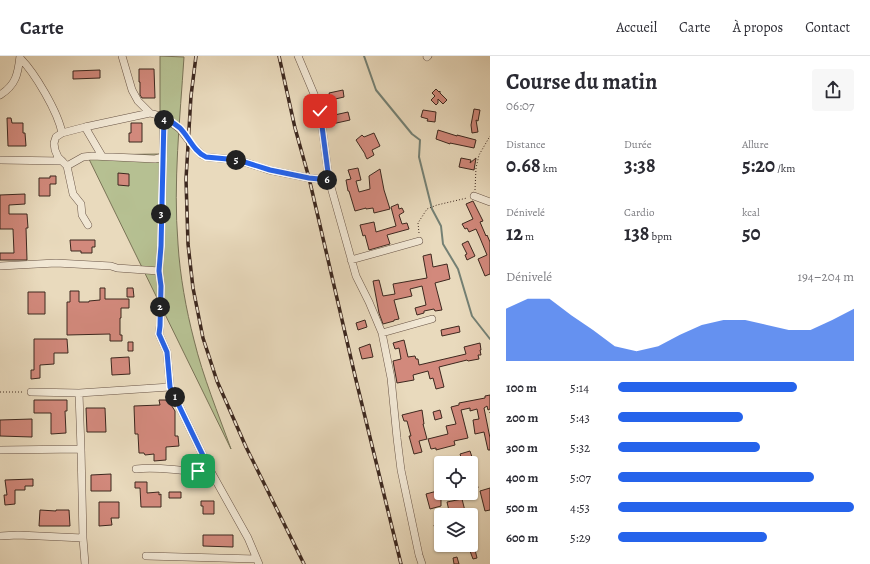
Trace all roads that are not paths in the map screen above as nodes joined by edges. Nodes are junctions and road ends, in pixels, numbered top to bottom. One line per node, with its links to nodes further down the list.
1 (122, 56): 5 (street)
2 (298, 56): 13 (street)
3 (20, 57): 4 (street); 8 (street)
4 (0, 95)
5 (150, 113): 6 (street); 7 (street)
6 (164, 117): 10 (street); 13 (street)
7 (85, 127): 8 (street); 9 (street)
8 (62, 133): 12 (street)
9 (102, 156): 10 (street); 12 (street)
10 (163, 158): 20 (street)
11 (0, 160): 12 (street)
12 (64, 164): 16 (street)
13 (329, 180): 18 (street)
14 (474, 196): 15 (street)
15 (490, 202)
16 (88, 225)
17 (420, 240): 18 (street)
18 (351, 260): 22 (street)
19 (0, 266): 20 (street)
20 (159, 271): 23 (street)
21 (432, 319): 22 (street)
22 (382, 333): 35 (street)
23 (170, 387): 25 (street); 29 (street)
24 (31, 392): 25 (street)
25 (79, 394): 26 (street)
26 (81, 449): 27 (street); 31 (street)
27 (0, 450)
28 (136, 469): 29 (street)
29 (210, 470): 33 (street)
30 (0, 536): 31 (street)
31 (83, 538): 34 (street)
32 (146, 556): 33 (street)
33 (258, 561)
34 (85, 564)
35 (422, 564)

